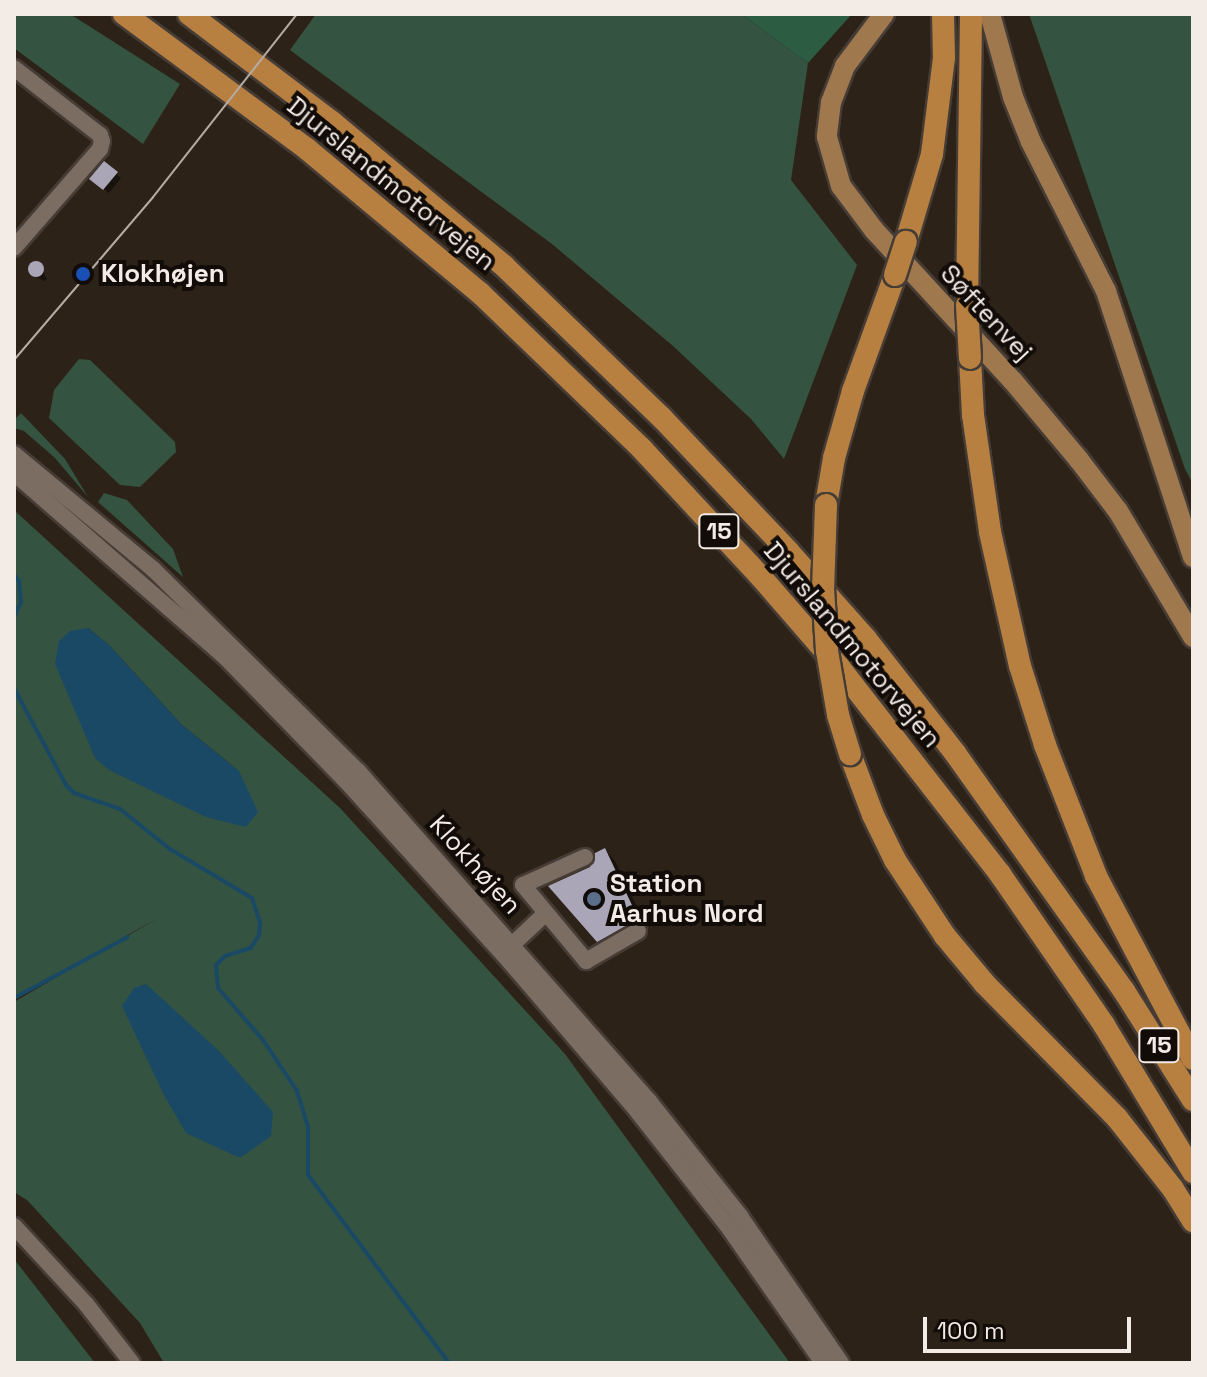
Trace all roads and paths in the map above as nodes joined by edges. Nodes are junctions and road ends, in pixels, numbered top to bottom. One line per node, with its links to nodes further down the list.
1 (124, 14): 19 (highway, Djurslandmotorvejen / 15)
2 (189, 14): 18 (highway, Djurslandmotorvejen / 15)
3 (884, 14): 12 (main road, Søftenvej)
4 (943, 14): 20 (highway, bridge)
5 (971, 14): 17 (highway, bridge)
6 (990, 14): 11 (main road)
7 (14, 73): 8 (street)
8 (14, 248)
9 (14, 454): 16 (street, Klokhøjen)
10 (14, 473): 23 (street, Klokhøjen)
11 (1193, 557)
12 (1193, 637)
13 (585, 857): 14 (street)
14 (546, 913): 15 (street); 16 (street)
15 (638, 931)
16 (513, 944): 24 (street, Klokhøjen)
17 (1193, 1059)
18 (1193, 1100)
19 (1193, 1172)
20 (1193, 1221)
21 (14, 1226): 22 (street)
22 (132, 1363)
23 (823, 1363)
24 (841, 1363)

